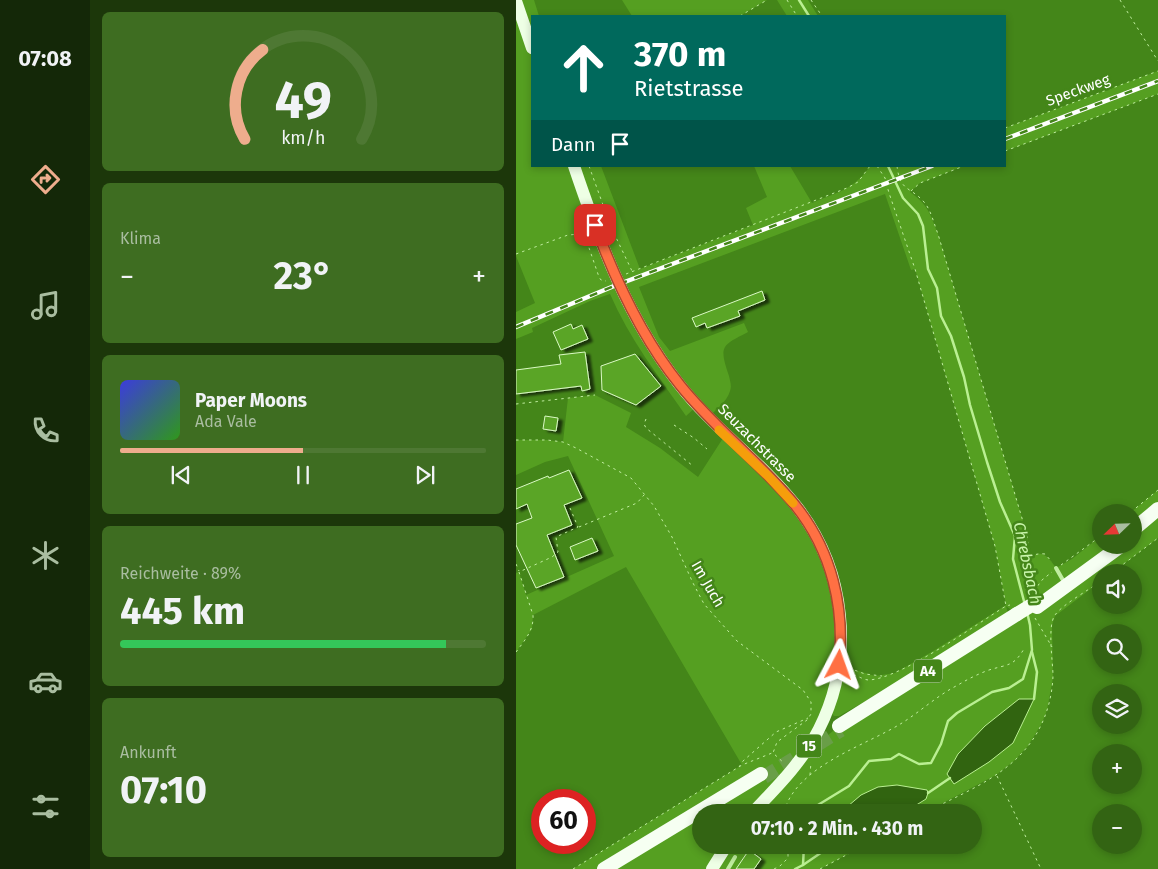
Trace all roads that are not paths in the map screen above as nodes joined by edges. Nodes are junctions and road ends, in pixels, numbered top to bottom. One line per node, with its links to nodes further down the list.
1 (516, 1): 2 (main road)
2 (531, 45)
3 (574, 167): 16 (main road, Seuzachstrasse / 15)
4 (1158, 509): 6 (highway)
5 (1158, 515): 7 (highway)
6 (1142, 522)
7 (1142, 528)
8 (1102, 554): 11 (highway, A4)
9 (1108, 554): 12 (highway, A4)
10 (1056, 568): 11 (lane)
11 (1064, 582): 12 (highway, A4)
12 (1035, 600): 13 (highway, A4, bridge)
13 (840, 728)
14 (714, 804): 15 (highway)
15 (718, 804)
16 (761, 804)
17 (692, 817): 21 (highway)
18 (692, 821): 22 (highway)
19 (721, 854): 23 (main road)
20 (735, 857): 24 (lane)
21 (604, 869)
22 (613, 869)
23 (712, 869)
24 (728, 869)

